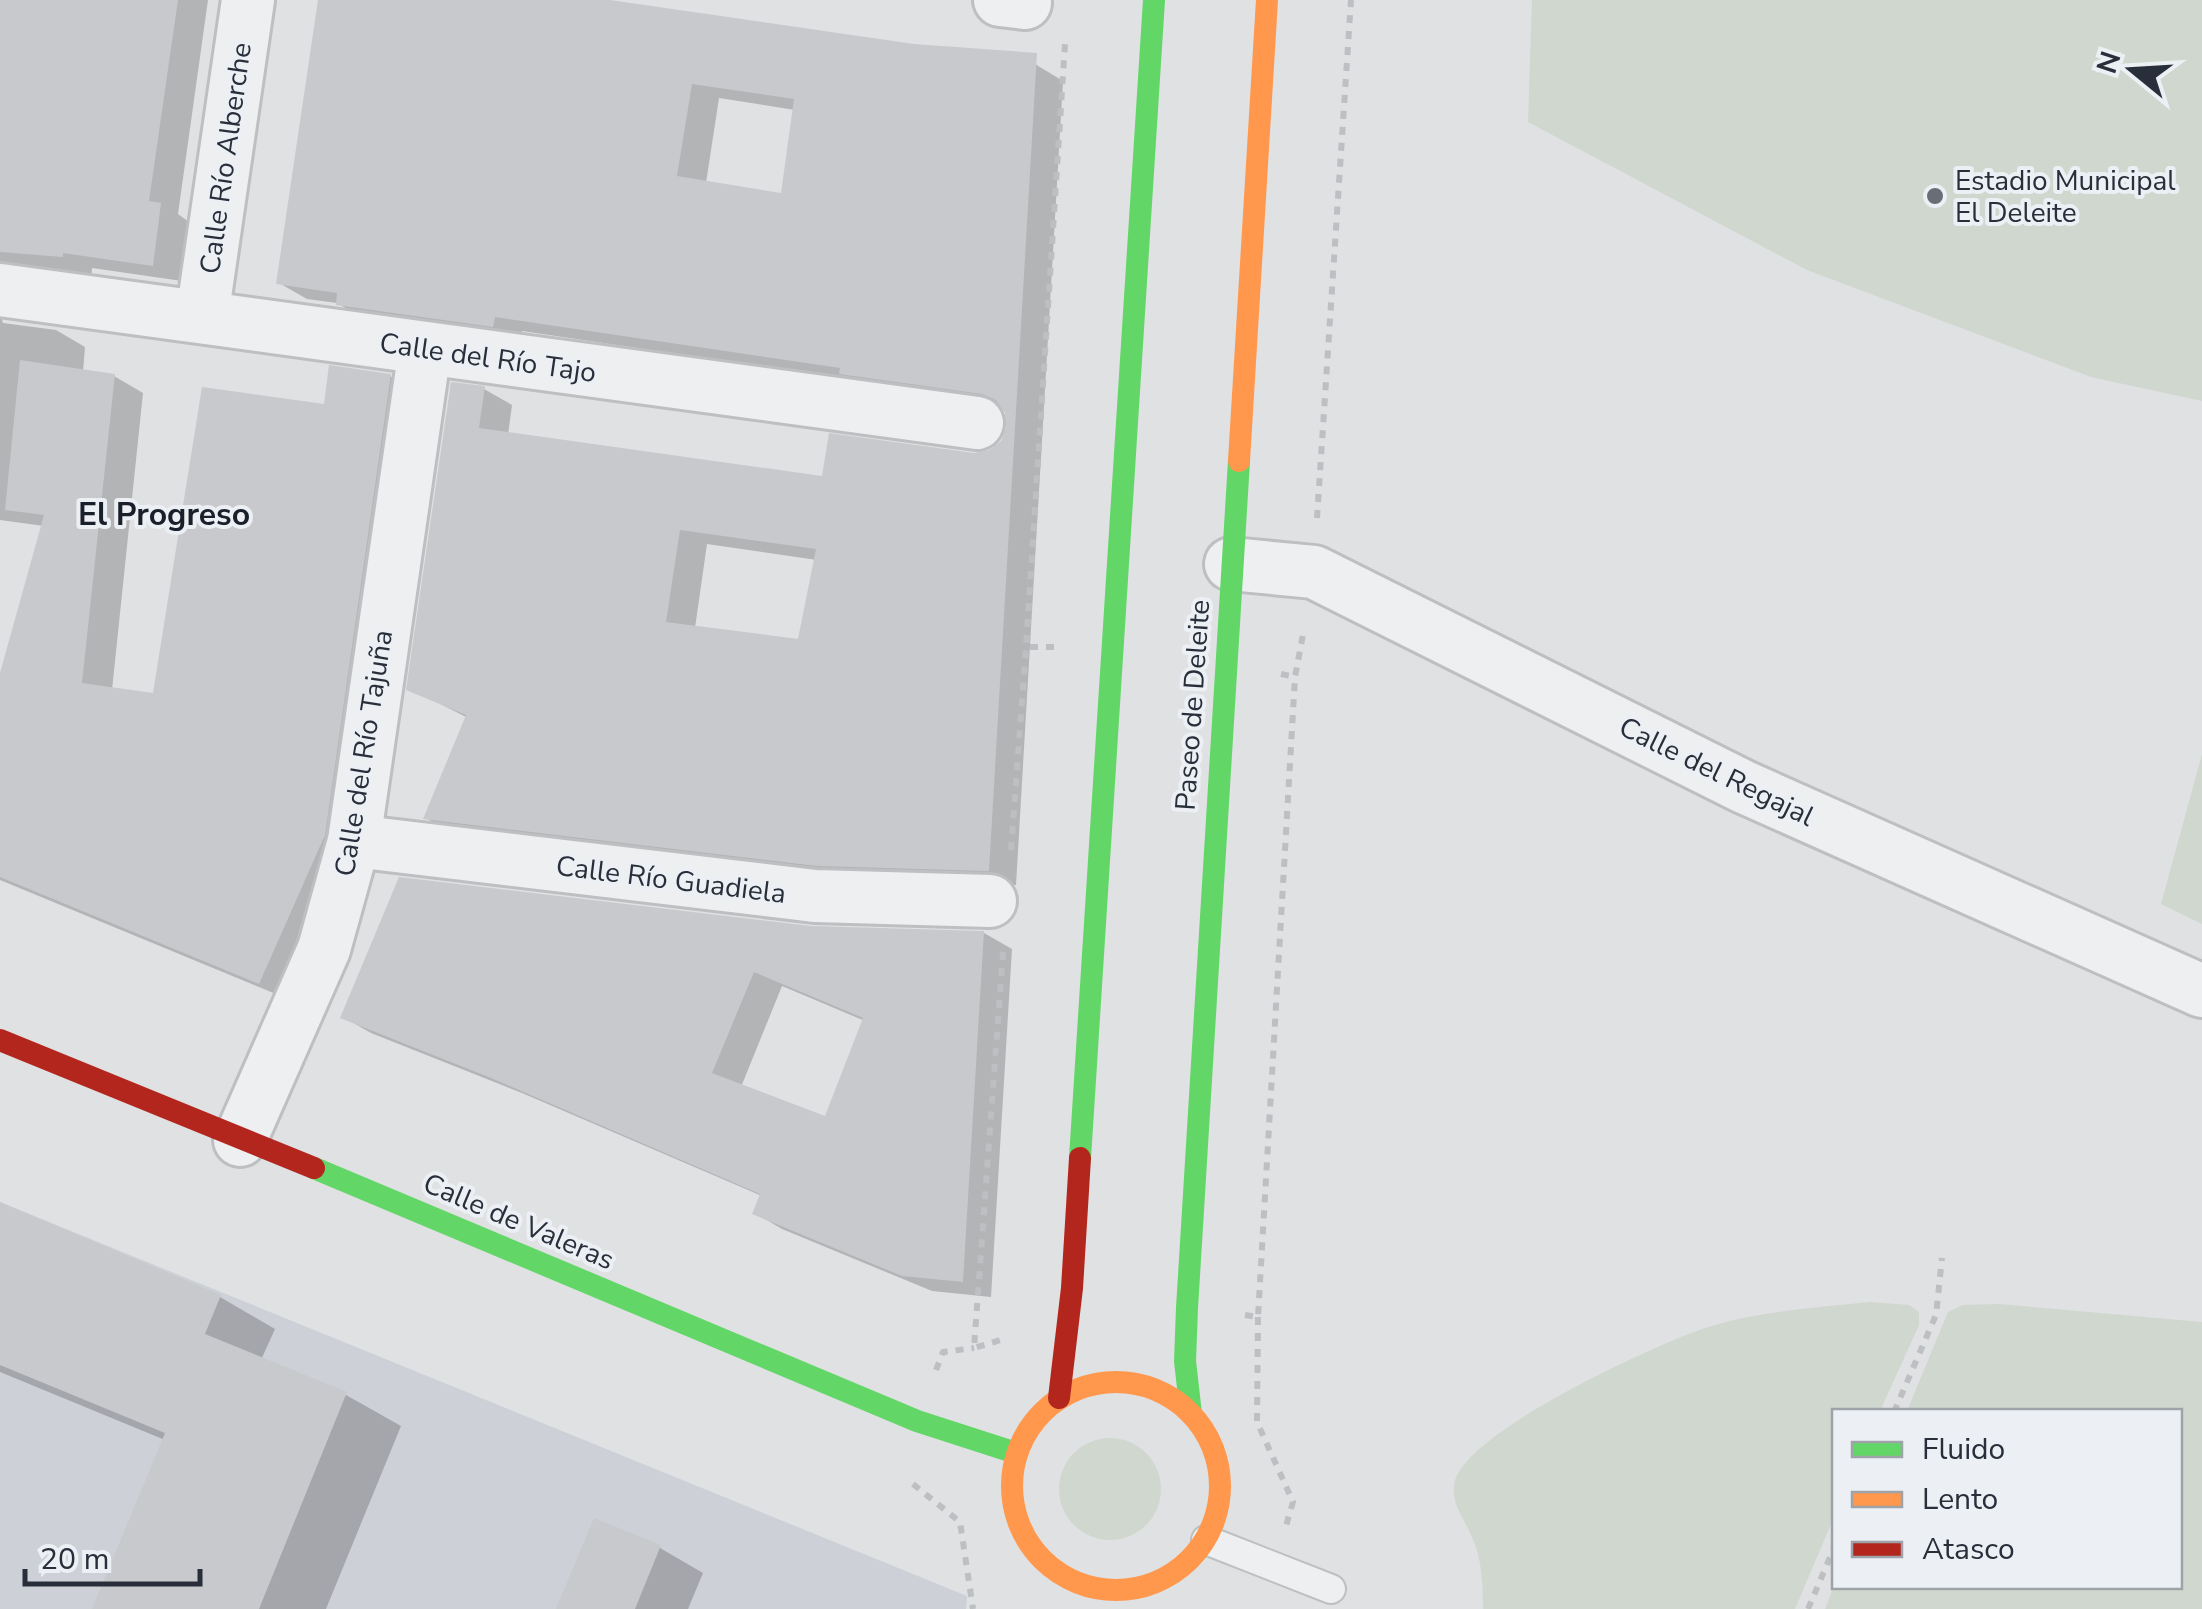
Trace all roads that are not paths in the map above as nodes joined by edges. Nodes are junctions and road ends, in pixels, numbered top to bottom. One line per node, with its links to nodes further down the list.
1 (248, 0): 5 (street, Calle Río Alberche)
2 (1154, 0): 14 (main road)
3 (1267, 0): 8 (main road, Paseo de Deleite)
4 (0, 290): 5 (street, Calle del Río Tajo)
5 (202, 317): 6 (street, Calle del Río Tajo)
6 (426, 349): 7 (street, Calle del Río Tajo); 9 (street, Calle del Río Tajuña)
7 (977, 423)
8 (1232, 564): 11 (street, Calle del Regajal); 15 (main road, Paseo de Deleite)
9 (354, 840): 10 (street, Calle Río Guadiela); 13 (street, Calle del Río Tajuña)
10 (1001, 900)
11 (2202, 991)
12 (0, 1040): 13 (main road, Calle de Valeras)
13 (240, 1140): 16 (main road, Calle de Valeras)
14 (1058, 1398): 15 (main road); 16 (main road)
15 (1192, 1414): 17 (main road)
16 (1016, 1453): 18 (main road)
17 (1206, 1540): 19 (main road); 20 (lane)
18 (1039, 1558): 19 (main road); 21 (main road)
19 (1175, 1574): 22 (main road)
20 (1331, 1589)
21 (1043, 1592)
22 (1168, 1609)

